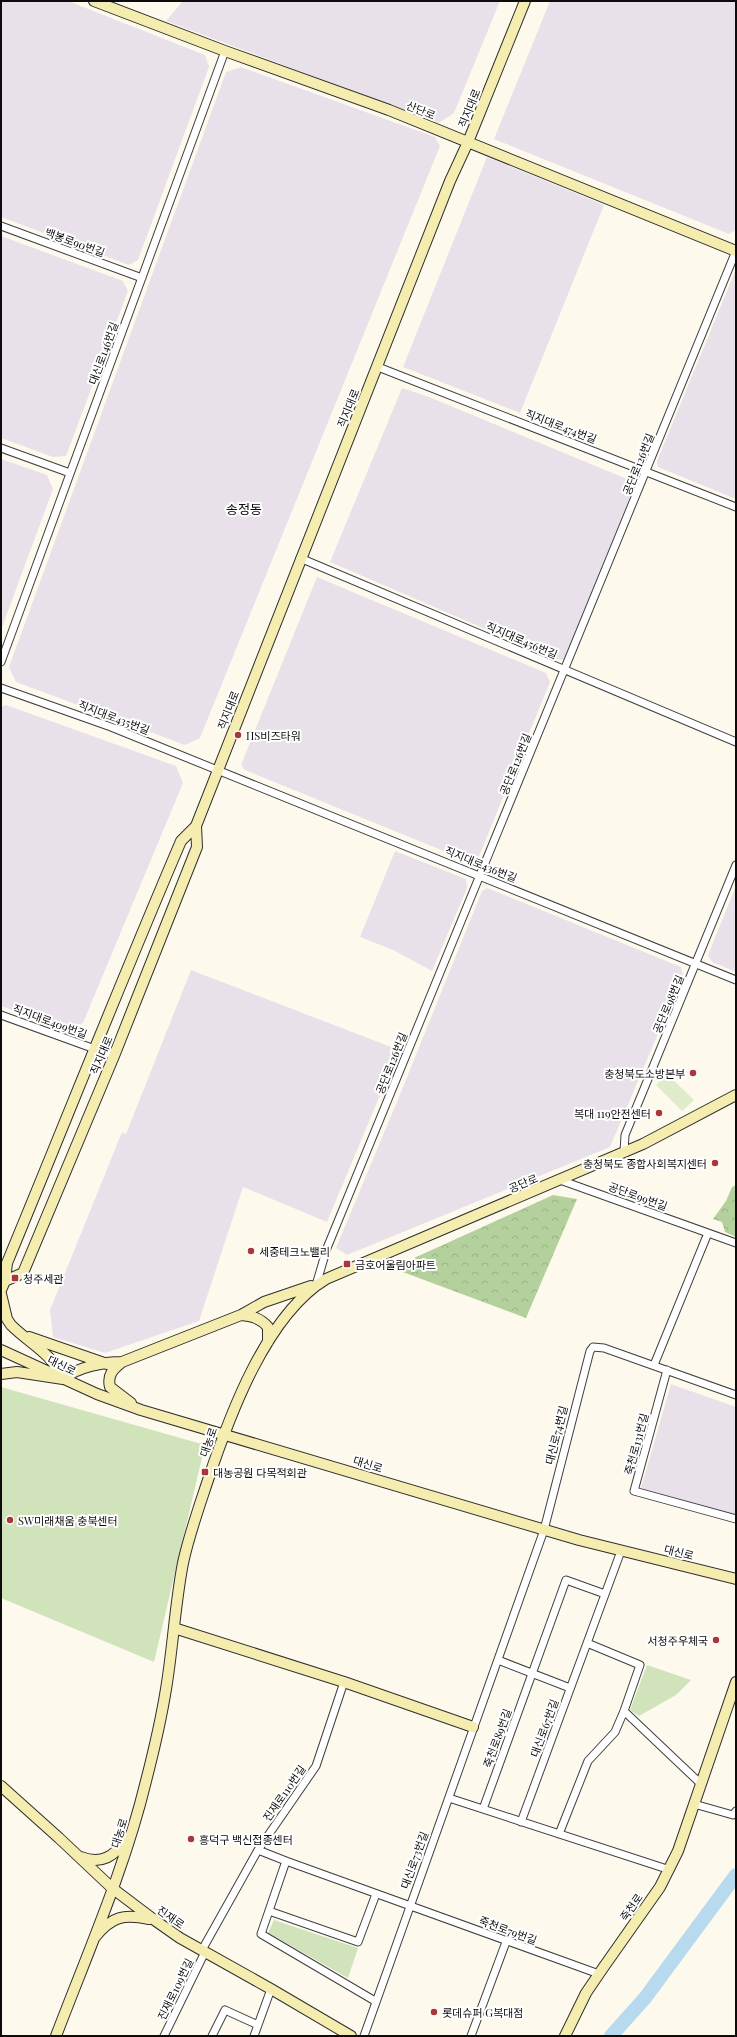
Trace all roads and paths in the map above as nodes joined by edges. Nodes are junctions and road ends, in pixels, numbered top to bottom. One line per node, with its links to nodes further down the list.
1 (94, 1): 3 (street, 산단로)
2 (525, 1): 4 (street, 직지대로)
3 (225, 51): 4 (street, 산단로); 7 (street, 대신로146번길)
4 (468, 142): 6 (street, 산단로); 8 (street, 직지대로)
5 (1, 226): 7 (street, 백봉로90번길)
6 (736, 251): 10 (street, 공단로126번길)
7 (142, 278): 11 (street, 대신로146번길)
8 (378, 367): 10 (street, 직지대로474번길); 13 (street, 직지대로)
9 (1, 448): 11 (street)
10 (646, 472): 12 (street, 직지대로474번길); 15 (street, 공단로126번길)
11 (70, 473): 14 (street, 대신로146번길)
12 (736, 507)
13 (300, 558): 15 (street, 직지대로456번길); 18 (street, 직지대로)
14 (1, 662)
15 (566, 670): 17 (street, 직지대로456번길); 21 (street, 공단로126번길)
16 (1, 688): 18 (street, 직지대로435번길)
17 (736, 742)
18 (217, 771): 19 (street, 직지대로); 21 (street, 직지대로436번길)
19 (196, 826): 25 (street, 직지대로); 26 (street, 직지대로)
20 (736, 865): 22 (street, 공단로98번길)
21 (480, 876): 22 (street, 직지대로436번길); 32 (street, 공단로126번길)
22 (696, 964): 23 (street, 직지대로436번길); 28 (street, 공단로98번길)
23 (736, 980)
24 (1, 1015): 25 (street, 직지대로409번길)
25 (96, 1049): 26 (street, 직지대로409번길); 33 (street, 직지대로)
26 (114, 1056): 33 (street, 직지대로)
27 (736, 1095): 28 (street, 공단로)
28 (624, 1152): 29 (street, 공단로)
29 (560, 1180): 30 (street, 공단로99번길); 32 (street, 공단로)
30 (708, 1233): 31 (street, 공단로99번길); 41 (street)
31 (736, 1243)
32 (316, 1285): 35 (street); 37 (street, 대농로)
33 (3, 1286)
34 (1, 1294): 36 (street)
35 (241, 1314): 37 (street); 39 (street)
36 (19, 1333): 40 (street); 44 (street)
37 (267, 1345): 47 (street, 대농로)
38 (1, 1350): 44 (street, 대신로)
39 (122, 1362): 40 (street); 46 (street)
40 (107, 1364): 44 (street)
41 (654, 1366): 42 (street); 49 (street, 대신로74번길)
42 (667, 1370): 45 (street); 48 (street, 죽천로131번길)
43 (1, 1374): 44 (street)
44 (64, 1379): 46 (street, 대신로)
45 (736, 1395)
46 (141, 1410): 47 (street, 대신로)
47 (224, 1433): 49 (street, 대신로); 53 (street, 대농로)
48 (736, 1519)
49 (544, 1530): 50 (street, 대신로); 55 (street, 대신로73번길)
50 (621, 1551): 51 (street, 대신로); 52 (street, 대신로67번길)
51 (736, 1579)
52 (605, 1594): 54 (street, 대신로67번길); 56 (street)
53 (174, 1628): 57 (street); 69 (street, 대농로)
54 (587, 1643): 59 (street, 대신로67번길); 60 (street)
55 (498, 1660): 56 (street); 61 (street, 대신로73번길)
56 (532, 1674): 59 (street); 66 (street, 죽천로89번길)
57 (344, 1682): 61 (street); 71 (street, 진재로110번길)
58 (736, 1682): 62 (street, 죽천로)
59 (570, 1688): 68 (street, 대신로67번길)
60 (624, 1711): 62 (street); 70 (street)
61 (473, 1727): 64 (street, 대신로73번길)
62 (701, 1784): 65 (street, 죽천로)
63 (1, 1786): 72 (street, 진재로)
64 (449, 1798): 66 (street); 77 (street, 대신로73번길)
65 (694, 1804): 67 (street); 74 (street, 죽천로)
66 (483, 1809): 68 (street)
67 (736, 1811)
68 (521, 1822): 70 (street)
69 (131, 1834): 72 (street); 75 (street, 대농로)
70 (559, 1834): 74 (street)
71 (258, 1850): 73 (street); 82 (street, 진재로110번길)
72 (79, 1856): 75 (street, 진재로)
73 (286, 1861): 76 (street); 78 (street)
74 (670, 1870): 83 (street, 죽천로)
75 (112, 1888): 79 (street, 진재로); 81 (street, 대농로)
76 (376, 1894): 77 (street); 78 (street)
77 (410, 1906): 80 (street, 죽천로79번길); 85 (street, 대신로73번길)
78 (269, 1911): 85 (street)
79 (153, 1919): 81 (street); 82 (street, 진재로)
80 (506, 1942): 83 (street, 죽천로79번길); 93 (street)
81 (91, 1944): 87 (street, 대농로)
82 (204, 1951): 84 (street, 진재로); 88 (street, 진재로109번길)
83 (599, 1974): 94 (street, 죽천로)
84 (271, 1989): 86 (street); 91 (street, 진재로)
85 (375, 2001): 92 (street, 대신로73번길)
86 (258, 2025): 89 (street); 90 (street)
87 (56, 2036)
88 (164, 2036)
89 (212, 2036)
90 (254, 2036)
91 (351, 2036)
92 (364, 2036)
93 (471, 2036)
94 (565, 2036)

